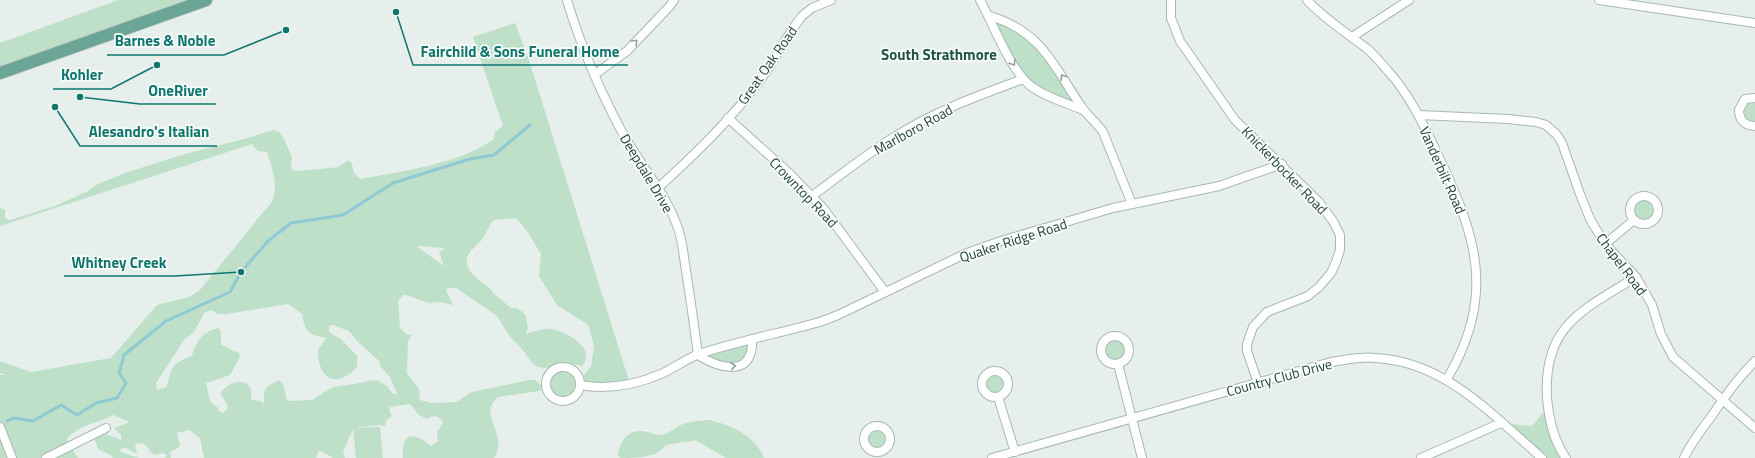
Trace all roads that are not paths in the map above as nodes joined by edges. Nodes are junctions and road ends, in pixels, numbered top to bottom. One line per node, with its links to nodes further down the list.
1 (206, 0): 13 (main road)
2 (567, 0): 14 (street, Deepdale Drive)
3 (674, 0): 14 (street, one-way to 3)
4 (831, 0): 19 (street, Great Oak Road)
5 (980, 0): 10 (street)
6 (1171, 0): 21 (street, Knickerbocker Road)
7 (1307, 0): 12 (street, Vanderbilt Road)
8 (1409, 0): 12 (street)
9 (1598, 0): 11 (street)
10 (990, 16): 15 (street, one-way to 15); 17 (street, one-way to 10)
11 (1755, 23)
12 (1352, 37): 18 (street, Vanderbilt Road)
13 (0, 73)
14 (594, 75): 22 (street, Deepdale Drive)
15 (1024, 79): 17 (street); 23 (street, Marlboro Road)
16 (1755, 98): 20 (street)
17 (1083, 110): 24 (street)
18 (1419, 115): 26 (street, Chapel Road); 33 (street, Vanderbilt Road)
19 (728, 118): 22 (street, Great Oak Road); 23 (street, Crowntop Road)
20 (1755, 126)
21 (1282, 164): 24 (street, Quaker Ridge Road); 34 (street, Knickerbocker Road)
22 (658, 189): 30 (street, Deepdale Drive)
23 (812, 196): 28 (street, Crowntop Road)
24 (1132, 204): 28 (street, Quaker Ridge Road)
25 (1634, 220): 26 (street)
26 (1605, 244): 27 (street, Chapel Road)
27 (1636, 277): 37 (street, Chapel Road); 52 (street)
28 (885, 292): 29 (street, Quaker Ridge Road)
29 (752, 340): 30 (street, Quaker Ridge Road); 30 (street, one-way to 29)
30 (698, 355): 35 (street, Quaker Ridge Road)
31 (1755, 361): 37 (street)
32 (1118, 364): 38 (street)
33 (1448, 379): 34 (street, Country Club Drive); 39 (street, Country Club Drive)
34 (1258, 383): 38 (street, Country Club Drive)
35 (580, 386): 35 (street)
36 (998, 397): 44 (street)
37 (1722, 400): 42 (street, Chapel Road); 53 (street)
38 (1133, 418): 44 (street, Country Club Drive); 49 (street)
39 (1501, 423): 50 (street); 51 (street, Country Club Drive)
40 (0, 427): 45 (street)
41 (106, 428): 46 (street)
42 (1755, 428)
43 (883, 450): 47 (street)
44 (1014, 452): 48 (street, Country Club Drive)
45 (12, 458)
46 (46, 458)
47 (888, 458)
48 (992, 458)
49 (1142, 458)
50 (1421, 458)
51 (1542, 458)
52 (1566, 458)
53 (1684, 458)

